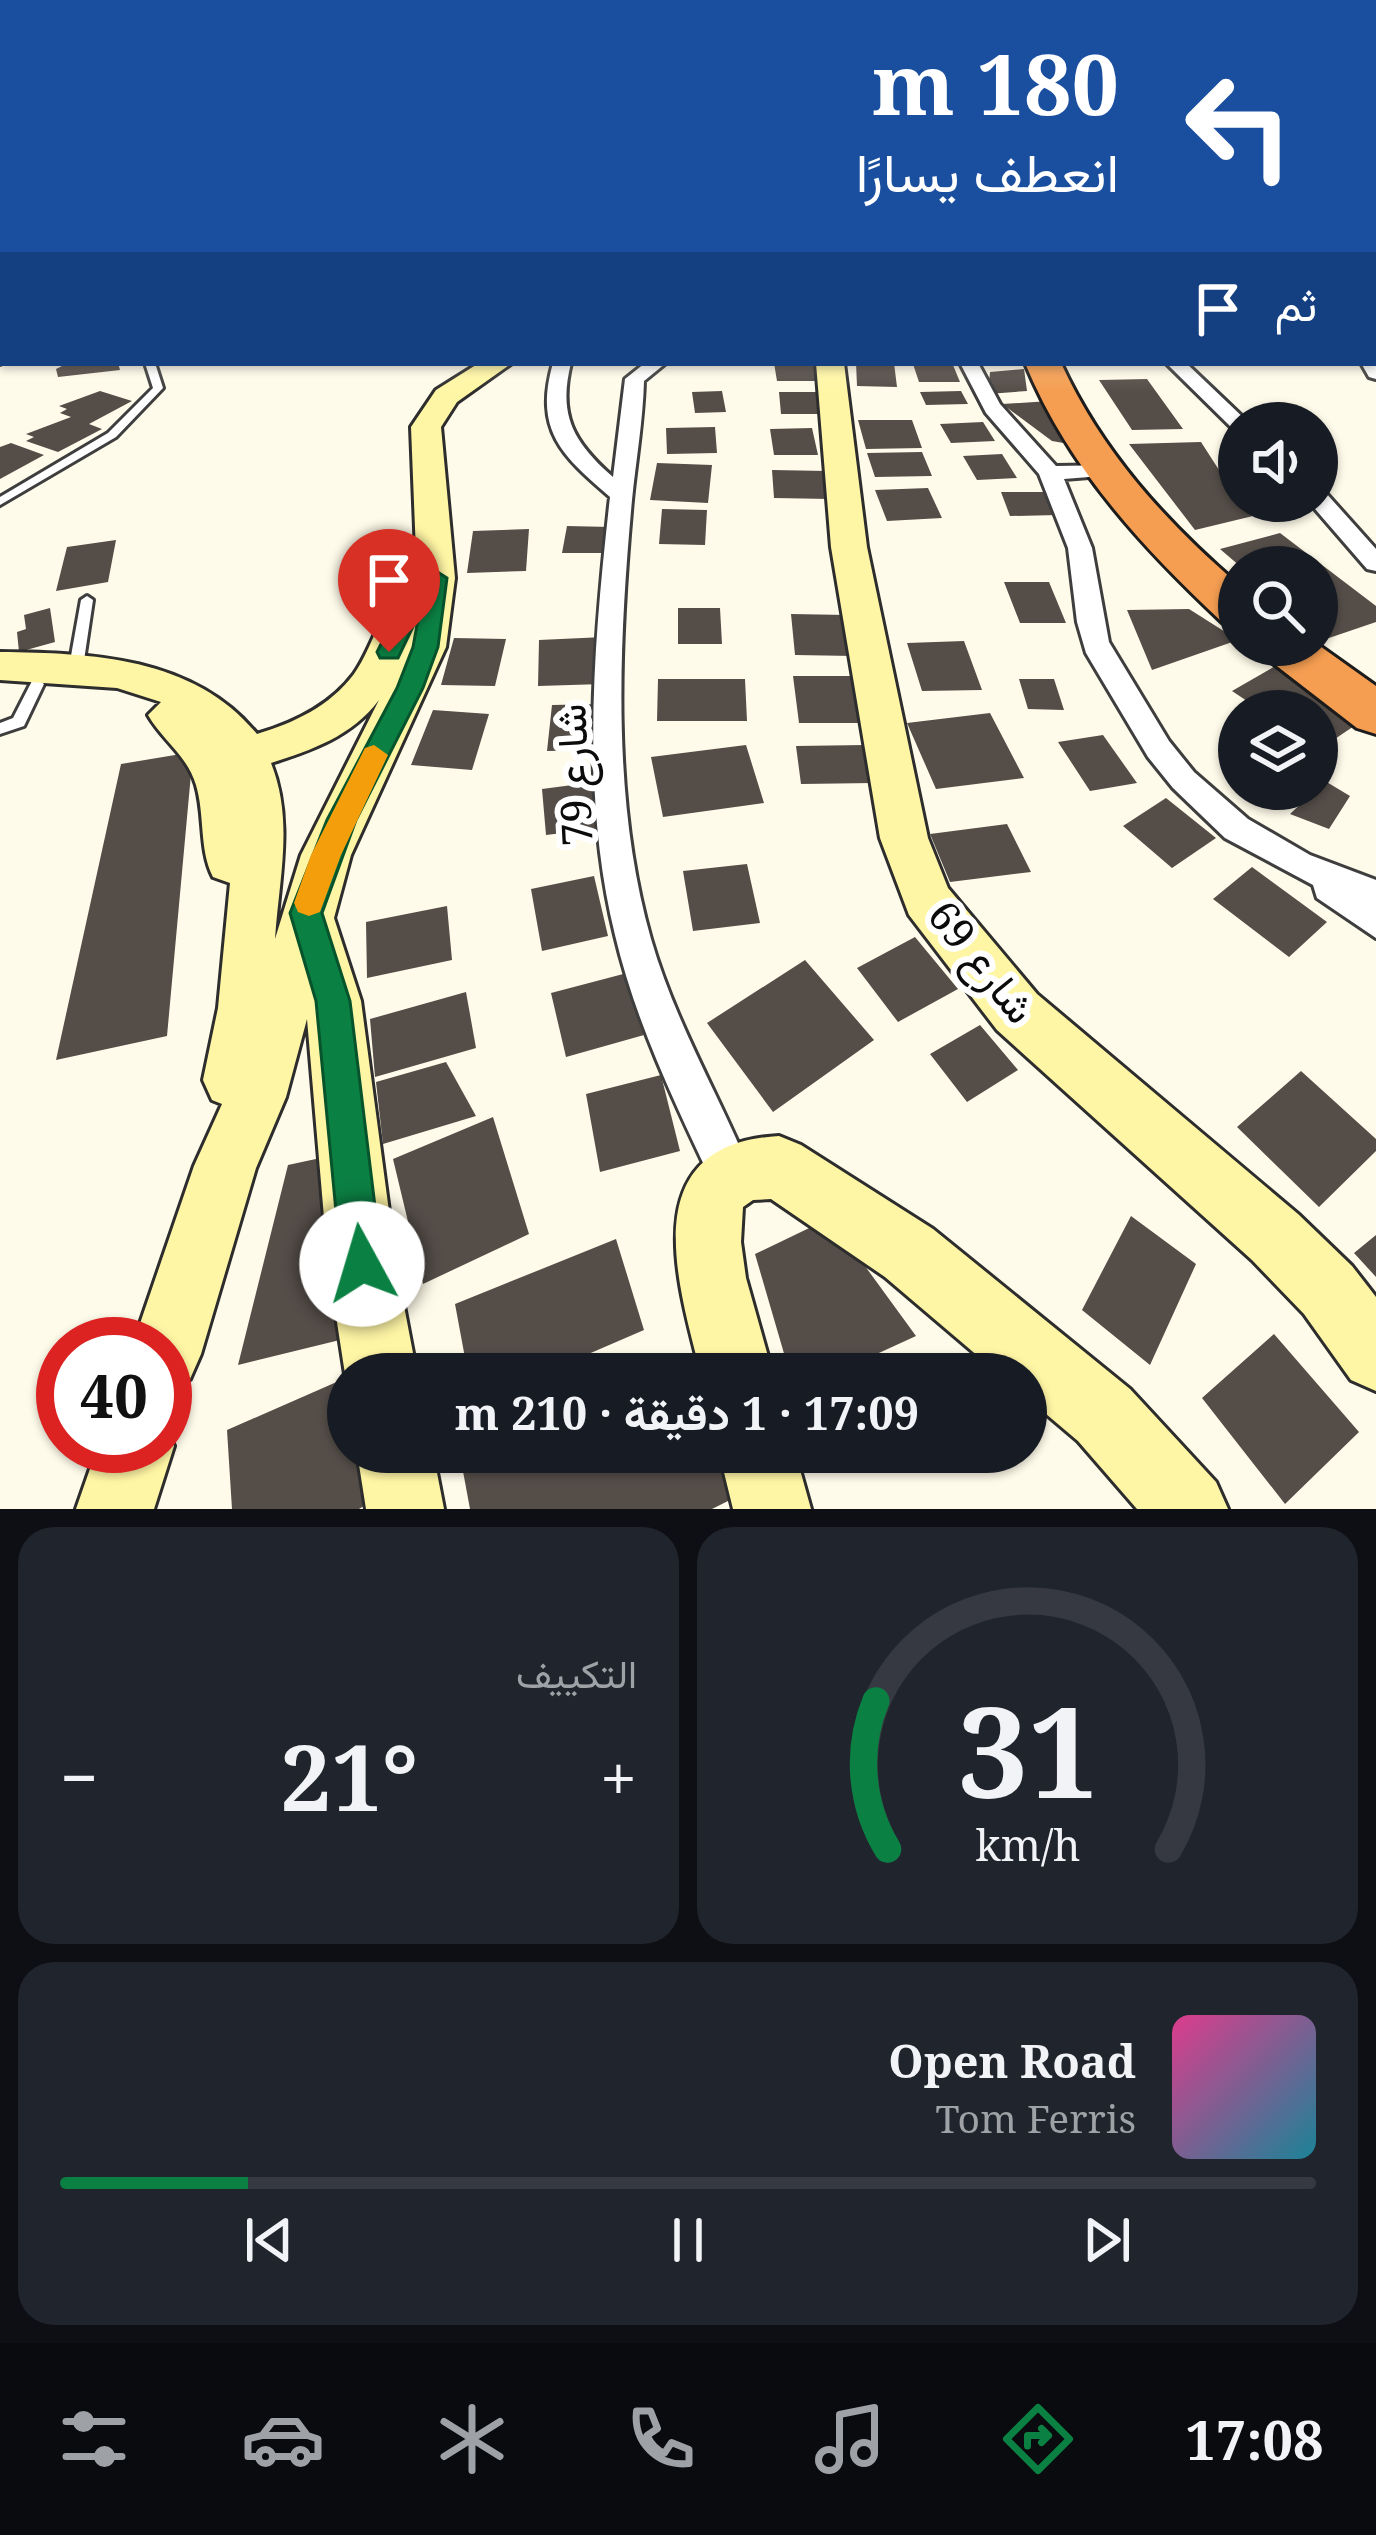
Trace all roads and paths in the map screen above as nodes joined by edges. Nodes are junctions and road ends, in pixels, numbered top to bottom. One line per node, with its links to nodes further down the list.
1 (151, 366): 13 (lane)
2 (493, 366): 16 (street)
3 (561, 366): 12 (street)
4 (653, 366): 12 (street, شارع 79)
5 (830, 366): 32 (street, شارع 69)
6 (970, 366): 11 (street)
7 (1044, 366): 10 (highway)
8 (1178, 366): 9 (street)
9 (1218, 404)
10 (1106, 470): 11 (street); 17 (highway)
11 (1050, 473): 24 (street)
12 (621, 495): 28 (street, شارع 79)
13 (0, 502)
14 (1338, 521): 15 (street)
15 (1376, 564)
16 (436, 578): 23 (street); 26 (street)
17 (1218, 592)
18 (87, 600): 20 (lane)
19 (1311, 666): 21 (highway)
20 (28, 676): 22 (lane); 23 (street); 26 (street)
21 (1376, 714)
22 (0, 729)
23 (245, 754): 26 (street)
24 (1305, 870): 25 (street); 27 (street)
25 (1376, 894)
26 (278, 917): 29 (street); 30 (street)
27 (1376, 923)
28 (730, 1175): 31 (street); 39 (street)
29 (177, 1317)
30 (377, 1353)
31 (731, 1353)
32 (1376, 1355)
33 (127, 1473): 36 (street)
34 (398, 1473): 37 (street)
35 (763, 1473): 38 (street)
36 (115, 1509)
37 (404, 1509)
38 (772, 1509)
39 (1189, 1509)

